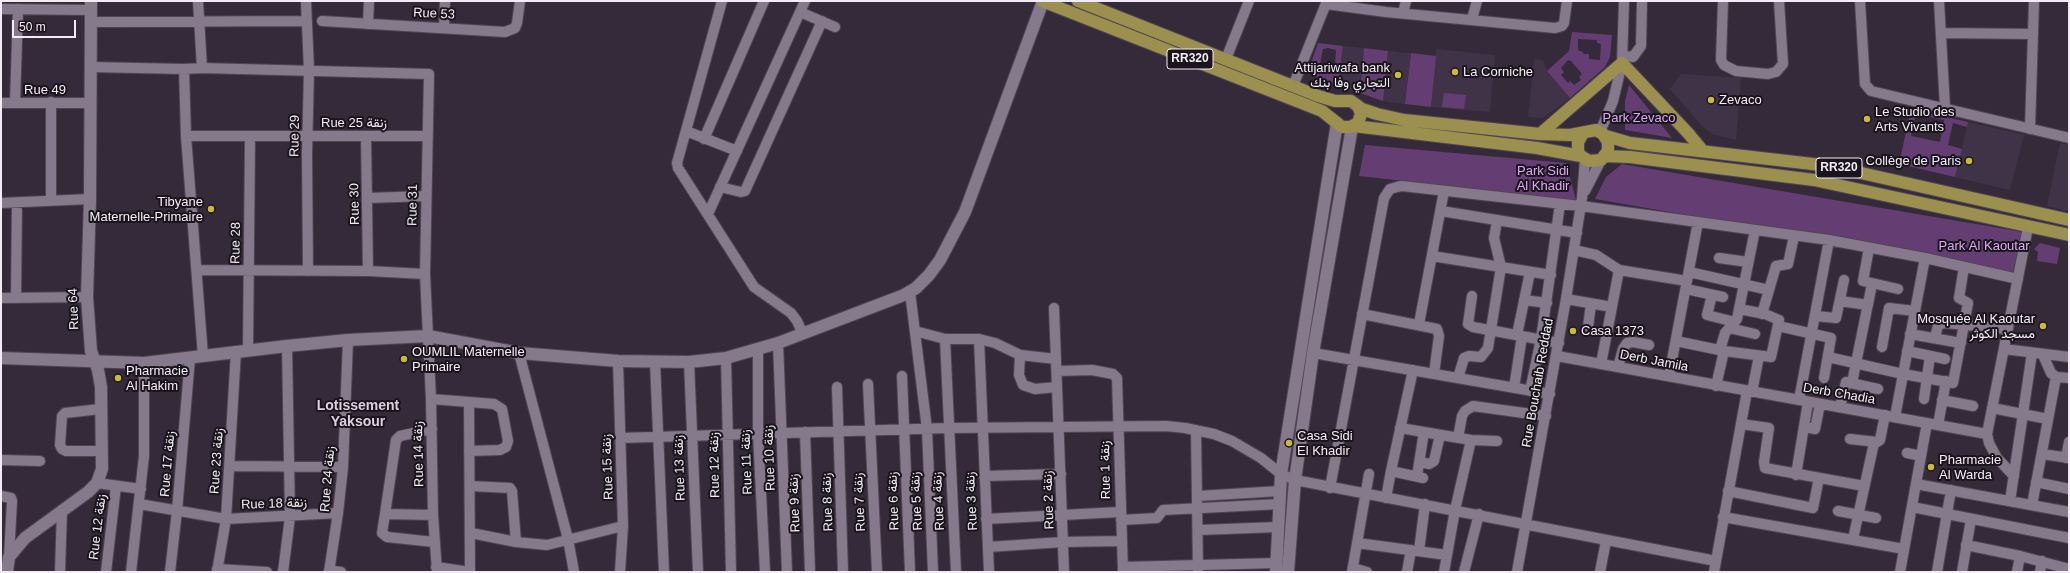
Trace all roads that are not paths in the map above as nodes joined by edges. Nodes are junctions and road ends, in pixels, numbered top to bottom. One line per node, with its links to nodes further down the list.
1 (198, 1): 29 (street)
2 (306, 1): 30 (street, Rue 29)
3 (369, 1): 34 (street)
4 (445, 1): 36 (street)
5 (520, 1): 36 (street, Rue 53)
6 (722, 1): 56 (street)
7 (764, 1): 66 (street)
8 (805, 1): 26 (street)
9 (1043, 1): 53 (main road, RR320); 116 (street)
10 (1078, 1): 39 (main road, RR320)
11 (1249, 1): 39 (street)
12 (1406, 1): 27 (street)
13 (1476, 1): 28 (street)
14 (1567, 1): 28 (street)
15 (1624, 1): 40 (street)
16 (1642, 1): 40 (street)
17 (1723, 1): 18 (street)
18 (1779, 1)
19 (1860, 1): 52 (street)
20 (1939, 1): 37 (street)
21 (2034, 1): 38 (street)
22 (1327, 2): 27 (street); 45 (street)
23 (90, 5): 25 (street); 33 (street, Rue 64)
24 (1, 9): 25 (street)
25 (18, 9): 50 (street)
26 (800, 12): 32 (street); 68 (street)
27 (1403, 13): 28 (street)
28 (1472, 19)
29 (198, 20): 30 (street); 33 (street); 42 (street)
30 (307, 21): 44 (street, Rue 29)
31 (322, 21): 34 (street, Rue 53)
32 (822, 21): 35 (street); 71 (street)
33 (91, 22): 41 (street, Rue 64)
34 (368, 24): 36 (street, Rue 53)
35 (835, 27)
36 (444, 28)
37 (1942, 33): 38 (street); 52 (street)
38 (2032, 34): 55 (street)
39 (1226, 59): 45 (main road, RR320)
40 (1623, 60): 58 (main road); 59 (street); 67 (main road)
41 (90, 67): 43 (street); 48 (street, Rue 64)
42 (202, 68): 43 (street); 44 (street)
43 (184, 69): 60 (street)
44 (309, 70): 62 (street, Rue 29); 63 (street, Rue 31)
45 (1293, 86): 46 (main road, RR320)
46 (1343, 101): 51 (main road, RR320); 53 (main road)
47 (51, 102): 48 (street, Rue 49); 50 (street, Rue 49); 76 (street)
48 (90, 102): 75 (street, Rue 64)
49 (1, 103): 50 (street, Rue 49)
50 (15, 103)
51 (1358, 106): 54 (main road); 58 (main road, RR320)
52 (1945, 107): 55 (street)
53 (1336, 122): 54 (main road, RR320); 273 (street)
54 (1353, 126): 69 (main road, RR320); 168 (street)
55 (2030, 129): 65 (street)
56 (686, 131): 66 (street); 82 (street)
57 (1583, 133): 58 (main road, RR320); 59 (main road, RR320); 69 (main road)
58 (1540, 134)
59 (1603, 134): 67 (main road, RR320); 70 (main road)
60 (186, 136): 61 (street, Rue 25 زنقة); 101 (street)
61 (250, 136): 62 (street, Rue 25 زنقة); 102 (street, Rue 28)
62 (308, 136): 64 (street, Rue 25 زنقة); 104 (street, Rue 29)
63 (427, 136): 64 (street, Rue 25 زنقة); 73 (street, Rue 31)
64 (366, 137): 74 (street, Rue 30)
65 (2069, 138)
66 (704, 139): 68 (street)
67 (1702, 150): 83 (main road, RR320)
68 (737, 151): 71 (street)
69 (1583, 158): 70 (main road, RR320); 77 (street, Rue Bouchaib Reddad)
70 (1603, 158): 77 (street, Rue Bouchaib Reddad); 86 (main road, RR320)
71 (720, 187): 82 (street)
72 (1444, 191): 80 (street); 81 (street); 133 (street)
73 (426, 196): 74 (street); 107 (street, Rue 31)
74 (368, 198): 105 (street, Rue 30)
75 (90, 199): 76 (street); 119 (street, Rue 64)
76 (51, 200): 79 (street)
77 (1581, 202): 80 (street); 85 (street); 89 (street, Rue Bouchaib Reddad)
78 (1, 203): 79 (street)
79 (17, 203): 122 (street)
80 (1560, 204): 88 (street)
81 (1441, 211): 84 (street); 95 (street)
82 (708, 214): 145 (street)
83 (2069, 220)
84 (1497, 221): 88 (street); 99 (street)
85 (1698, 222): 87 (street); 111 (street)
86 (2028, 226): 90 (main road, RR320); 109 (street)
87 (1755, 230): 91 (street); 98 (street)
88 (1557, 231): 89 (street); 108 (street)
89 (1577, 233): 94 (street, Rue Bouchaib Reddad)
90 (2069, 235)
91 (1794, 236): 92 (street); 115 (street)
92 (1829, 240): 93 (street); 135 (street)
93 (1869, 248): 97 (street); 113 (street)
94 (1574, 250): 103 (street); 123 (street, Rue Bouchaib Reddad)
95 (1432, 256): 99 (street); 136 (street)
96 (1719, 258): 98 (street)
97 (1925, 258): 100 (street); 132 (street)
98 (1748, 262): 112 (street)
99 (1501, 267): 106 (street); 143 (street)
100 (1964, 267): 109 (street); 137 (street)
101 (198, 270): 102 (street); 172 (street)
102 (248, 270): 104 (street); 163 (street, Rue 28)
103 (1619, 270): 111 (street); 129 (street)
104 (308, 271): 105 (street)
105 (368, 271): 107 (street)
106 (1530, 272): 108 (street); 124 (street)
107 (425, 274): 148 (street, Rue 31)
108 (1551, 275): 126 (street)
109 (2018, 279): 141 (street)
110 (1844, 280): 125 (street)
111 (1687, 281): 112 (street); 117 (street); 155 (street)
112 (1744, 284): 115 (street); 131 (street)
113 (1872, 284): 114 (street); 128 (street)
114 (1898, 289)
115 (1769, 290): 134 (street)
116 (910, 292): 142 (street, Rue 5 زنقة); 145 (street)
117 (1712, 295): 120 (street); 138 (street)
118 (1472, 296): 143 (street)
119 (86, 297): 122 (street); 185 (street, Rue 64)
120 (1723, 297)
121 (1, 298): 122 (street)
122 (16, 298)
123 (1566, 298): 127 (street); 157 (street, Rue Bouchaib Reddad)
124 (1524, 300): 126 (street); 149 (street)
125 (1840, 301): 128 (street); 135 (street)
126 (1547, 303): 154 (street)
127 (1591, 304): 129 (street); 140 (street)
128 (1868, 305): 189 (street)
129 (1612, 307): 190 (street)
130 (1054, 308): 182 (street, Rue 2 زنقة)
131 (1739, 309): 134 (street); 138 (street)
132 (1915, 311): 147 (street); 161 (street)
133 (1362, 314): 136 (street); 183 (street)
134 (1762, 314): 139 (street)
135 (1815, 316): 144 (street)
136 (1419, 324): 194 (street)
137 (1964, 324): 141 (street); 150 (street); 158 (street)
138 (1732, 325): 146 (street); 165 (street)
139 (1778, 326): 144 (street); 174 (street)
140 (1588, 327)
141 (2008, 329): 162 (street)
142 (915, 331): 151 (street); 238 (street, Rue 5 زنقة)
143 (1491, 331): 149 (street); 199 (street)
144 (1812, 333): 175 (street); 217 (street)
145 (803, 334): 156 (street)
146 (1755, 334)
147 (1910, 334): 150 (street); 166 (street)
148 (428, 336): 153 (street); 167 (street); 214 (street, Rue 14 زنقة)
149 (1520, 336): 154 (street); 209 (street)
150 (1935, 338): 158 (street)
151 (945, 339): 152 (street); 233 (street, Rue 4 زنقة)
152 (979, 339): 170 (street); 234 (street, Rue 3 زنقة)
153 (348, 340): 160 (street); 269 (street, Rue 24 زنقة)
154 (1541, 340): 157 (street); 211 (street)
155 (1676, 341): 165 (street); 197 (street)
156 (778, 343): 164 (street); 245 (street, Rue 10 زنقة)
157 (1559, 343): 173 (street, Rue Bouchaib Reddad)
158 (1960, 343): 203 (street)
159 (1649, 345): 191 (street)
160 (287, 346): 163 (street); 270 (street)
161 (1882, 347)
162 (2004, 349): 169 (street); 222 (street)
163 (242, 350): 172 (street); 268 (street, Rue 23 زنقة)
164 (758, 350): 180 (street); 246 (street, Rue 11 زنقة)
165 (1722, 351): 174 (street); 206 (street)
166 (1907, 351): 176 (street); 195 (street)
167 (519, 353): 184 (street); 331 (street)
168 (1313, 353): 183 (street); 279 (street)
169 (2032, 353): 171 (street); 224 (street)
170 (1020, 355): 182 (street); 208 (street)
171 (2043, 355): 177 (street); 198 (street)
172 (204, 356): 179 (street)
173 (1557, 356): 190 (street, Derb Jamila); 213 (street, Rue Bouchaib Reddad)
174 (1759, 356): 212 (street)
175 (1828, 356): 189 (street); 200 (street)
176 (1930, 356): 181 (street); 201 (street)
177 (2069, 357)
178 (1, 358): 185 (street)
179 (190, 358): 188 (street); 305 (street, Rue 17 زنقة)
180 (726, 358): 187 (street); 248 (street, Rue 12 زنقة)
181 (1945, 359)
182 (1056, 360): 193 (street, Rue 2 زنقة)
183 (1355, 360): 192 (street); 287 (street)
184 (618, 361): 186 (street); 252 (street, Rue 15 زنقة)
185 (94, 362): 188 (street); 223 (street, Rue 64)
186 (655, 362): 187 (street); 251 (street)
187 (689, 362): 250 (street, Rue 13 زنقة)
188 (144, 363): 286 (street)
189 (1857, 363): 195 (street); 205 (street)
190 (1601, 364): 191 (street, Derb Jamila)
191 (1618, 367): 197 (street, Derb Jamila)
192 (1413, 370): 194 (street); 236 (street)
193 (1057, 371): 208 (street, Rue 2 زنقة); 231 (street)
194 (1434, 374): 199 (street)
195 (1903, 374): 201 (street); 226 (street)
196 (902, 376): 239 (street, Rue 6 زنقة)
197 (1669, 376): 206 (street, Derb Jamila)
198 (2056, 377): 202 (street); 227 (street)
199 (1458, 378): 209 (street)
200 (1824, 378)
201 (1927, 378): 203 (street); 215 (street)
202 (2069, 378)
203 (1946, 381): 216 (street)
204 (868, 384): 241 (street, Rue 7 زنقة)
205 (1852, 384): 210 (street); 221 (street)
206 (1716, 386): 212 (street, Derb Jamila)
207 (836, 387): 243 (street, Rue 8 زنقة)
208 (1057, 387): 235 (street, Rue 2 زنقة)
209 (1514, 388): 211 (street)
210 (1878, 389)
211 (1530, 391): 213 (street)
212 (1749, 392): 217 (street, Derb Chadia); 229 (street)
213 (1550, 394): 225 (street, Rue Bouchaib Reddad)
214 (431, 399): 218 (street); 237 (street, Rue 14 زنقة)
215 (1924, 399)
216 (1942, 400): 220 (street); 230 (street)
217 (1804, 401): 219 (street, Derb Chadia); 232 (street)
218 (469, 403): 260 (street); 260 (street)
219 (1820, 404): 221 (street, Derb Chadia); 232 (street)
220 (1973, 406)
221 (1840, 407): 226 (street, Derb Chadia)
222 (1992, 408): 224 (street); 247 (street)
223 (100, 409): 259 (street, Rue 64); 259 (street)
224 (2023, 414): 227 (street); 277 (street)
225 (1546, 416): 253 (street); 322 (street, Rue Bouchaib Reddad)
226 (1890, 416): 228 (street, Derb Chadia); 258 (street)
227 (2048, 419): 262 (street)
228 (1927, 423): 230 (street, Derb Chadia); 263 (street)
229 (1741, 424): 275 (street); 291 (street)
230 (1938, 425): 247 (street, Derb Chadia)
231 (1118, 427): 235 (street, Rue 1 زنقة); 240 (street); 316 (street, Rue 1 زنقة)
232 (1804, 427): 275 (street)
233 (949, 428): 234 (street, Rue 1 زنقة); 238 (street, Rue 1 زنقة); 377 (street, Rue 4 زنقة)
234 (982, 428): 235 (street, Rue 1 زنقة); 276 (street, Rue 3 زنقة)
235 (1059, 428): 272 (street, Rue 2 زنقة)
236 (1400, 428): 244 (street); 271 (street)
237 (432, 429): 309 (street); 313 (street, Rue 14 زنقة)
238 (927, 429): 239 (street, Rue 1 زنقة); 376 (street, Rue 5 زنقة)
239 (904, 430): 241 (street, Rue 1 زنقة); 375 (street, Rue 6 زنقة)
240 (1196, 430): 273 (street); 293 (street)
241 (870, 431): 243 (street, Rue 1 زنقة); 374 (street, Rue 7 زنقة)
242 (805, 432): 243 (street, Rue 1 زنقة); 245 (street, Rue 1 زنقة); 372 (street, Rue 9 زنقة)
243 (838, 432): 373 (street, Rue 8 زنقة)
244 (1424, 432): 249 (street); 267 (street)
245 (782, 433): 246 (street, Rue 1 زنقة); 371 (street, Rue 10 زنقة)
246 (758, 434): 248 (street, Rue 1 زنقة); 370 (street, Rue 11 زنقة)
247 (1987, 434): 277 (street)
248 (727, 435): 250 (street, Rue 1 زنقة); 369 (street, Rue 12 زنقة)
249 (1440, 435): 253 (street); 267 (street)
250 (692, 436): 251 (street, Rue 1 زنقة); 368 (street, Rue 13 زنقة)
251 (658, 437): 252 (street, Rue 1 زنقة); 367 (street)
252 (620, 438): 324 (street, Rue 15 زنقة)
253 (1458, 438): 255 (street)
254 (1850, 439): 258 (street)
255 (1471, 440): 256 (street); 304 (street)
256 (1497, 441)
257 (2069, 442): 264 (street)
258 (1874, 443): 285 (street)
259 (102, 451): 281 (street, Rue 64)
260 (469, 451): 284 (street)
261 (1908, 453): 263 (street)
262 (2042, 454): 264 (street); 280 (street)
263 (1921, 456): 282 (street)
264 (2068, 458)
265 (1, 460): 266 (street)
266 (40, 461)
267 (1420, 462): 271 (street)
268 (230, 466): 270 (street); 318 (street, Rue 23 زنقة)
269 (343, 467): 270 (street); 308 (street, Rue 24 زنقة)
270 (289, 468): 315 (street)
271 (1390, 471): 295 (street)
272 (1061, 474): 276 (street); 314 (street, Rue 2 زنقة)
273 (1281, 474): 279 (street); 290 (street)
274 (1369, 474): 292 (street)
275 (1796, 475): 278 (street)
276 (984, 476): 320 (street, Rue 3 زنقة)
277 (2014, 476): 296 (street)
278 (1819, 478): 285 (street); 291 (street)
279 (1295, 480): 287 (street); 380 (street)
280 (2036, 482): 288 (street); 300 (street)
281 (97, 483): 283 (street); 303 (street)
282 (1916, 484): 289 (street); 301 (street)
283 (116, 486): 286 (street); 358 (street, Rue 12 زنقة)
284 (470, 486): 329 (street); 336 (street)
285 (1864, 486): 311 (street)
286 (141, 488): 297 (street)
287 (1330, 488): 292 (street)
288 (2069, 489)
289 (1951, 490): 296 (street); 312 (street)
290 (1280, 491): 293 (street); 298 (street)
291 (1728, 491): 317 (street)
292 (1366, 494): 295 (street); 338 (street)
293 (1198, 496): 302 (street)
294 (6, 497): 327 (street)
295 (1386, 498): 299 (street)
296 (2010, 501): 300 (street)
297 (139, 504): 305 (street, Rue 18 زنقة); 359 (street)
298 (1280, 504): 302 (street); 325 (street)
299 (1425, 504): 304 (street); 342 (street)
300 (2032, 505): 307 (street)
301 (1912, 507): 312 (street); 326 (street)
302 (1198, 509): 316 (street); 328 (street)
303 (62, 510): 345 (street); 357 (street)
304 (1455, 510): 310 (street); 343 (street)
305 (178, 511): 318 (street, Rue 18 زنقة); 360 (street, Rue 17 زنقة)
306 (1838, 511): 311 (street)
307 (2069, 512)
308 (338, 513): 315 (street, Rue 18 زنقة); 355 (street, Rue 24 زنقة)
309 (385, 514): 313 (street); 335 (street)
310 (1479, 514): 322 (street); 384 (street)
311 (1858, 514): 319 (street); 332 (street)
312 (1947, 514): 321 (street); 389 (street)
313 (433, 515): 335 (street, Rue 14 زنقة)
314 (1062, 515): 316 (street); 320 (street); 337 (street, Rue 2 زنقة)
315 (290, 516): 318 (street, Rue 18 زنقة); 362 (street)
316 (1120, 516): 334 (street, Rue 1 زنقة)
317 (1723, 517): 332 (street); 346 (street)
318 (226, 518): 354 (street, Rue 23 زنقة)
319 (1876, 518)
320 (986, 519): 340 (street, Rue 3 زنقة)
321 (1971, 519): 330 (street); 339 (street)
322 (1526, 524): 333 (street); 385 (street, Rue Bouchaib Reddad)
323 (1897, 525): 326 (street)
324 (623, 526): 331 (street); 366 (street, Rue 15 زنقة)
325 (1278, 527): 328 (street); 348 (street)
326 (1908, 527): 341 (street)
327 (5, 530): 345 (street)
328 (1199, 530): 349 (street)
329 (471, 533): 336 (street); 364 (street)
330 (2069, 538)
331 (568, 539): 336 (street); 365 (street)
332 (1853, 539): 341 (street)
333 (1606, 540): 346 (street); 386 (street)
334 (1121, 541): 337 (street); 352 (street, Rue 1 زنقة)
335 (434, 542): 351 (street, Rue 14 زنقة)
336 (516, 542)
337 (1063, 542): 340 (street); 379 (street, Rue 2 زنقة)
338 (1358, 542): 342 (street); 353 (street)
339 (1966, 545): 344 (street); 390 (street)
340 (988, 547): 378 (street, Rue 3 زنقة)
341 (1904, 549): 388 (street)
342 (1415, 550): 343 (street); 382 (street)
343 (1447, 555): 383 (street)
344 (2020, 556): 347 (street); 391 (street)
345 (9, 558): 356 (street)
346 (1716, 561): 387 (street)
347 (2042, 561): 350 (street); 392 (street)
348 (1276, 567): 349 (street)
349 (1199, 568): 352 (street)
350 (2067, 569)
351 (436, 570): 364 (street)
352 (1123, 570)
353 (1352, 570): 381 (street)
354 (217, 571): 361 (street)
355 (329, 571): 363 (street)
356 (7, 572)
357 (60, 572)
358 (106, 572)
359 (131, 572)
360 (170, 572)
361 (267, 572)
362 (283, 572)
363 (342, 572)
364 (470, 572)
365 (574, 572)
366 (620, 572)
367 (664, 572)
368 (698, 572)
369 (732, 572)
370 (765, 572)
371 (787, 572)
372 (810, 572)
373 (843, 572)
374 (876, 572)
375 (910, 572)
376 (933, 572)
377 (956, 572)
378 (989, 572)
379 (1064, 572)
380 (1288, 572)
381 (1367, 572)
382 (1407, 572)
383 (1444, 572)
384 (1464, 572)
385 (1517, 572)
386 (1600, 572)
387 (1714, 572)
388 (1900, 572)
389 (1937, 572)
390 (1962, 572)
391 (2017, 572)
392 (2040, 572)

